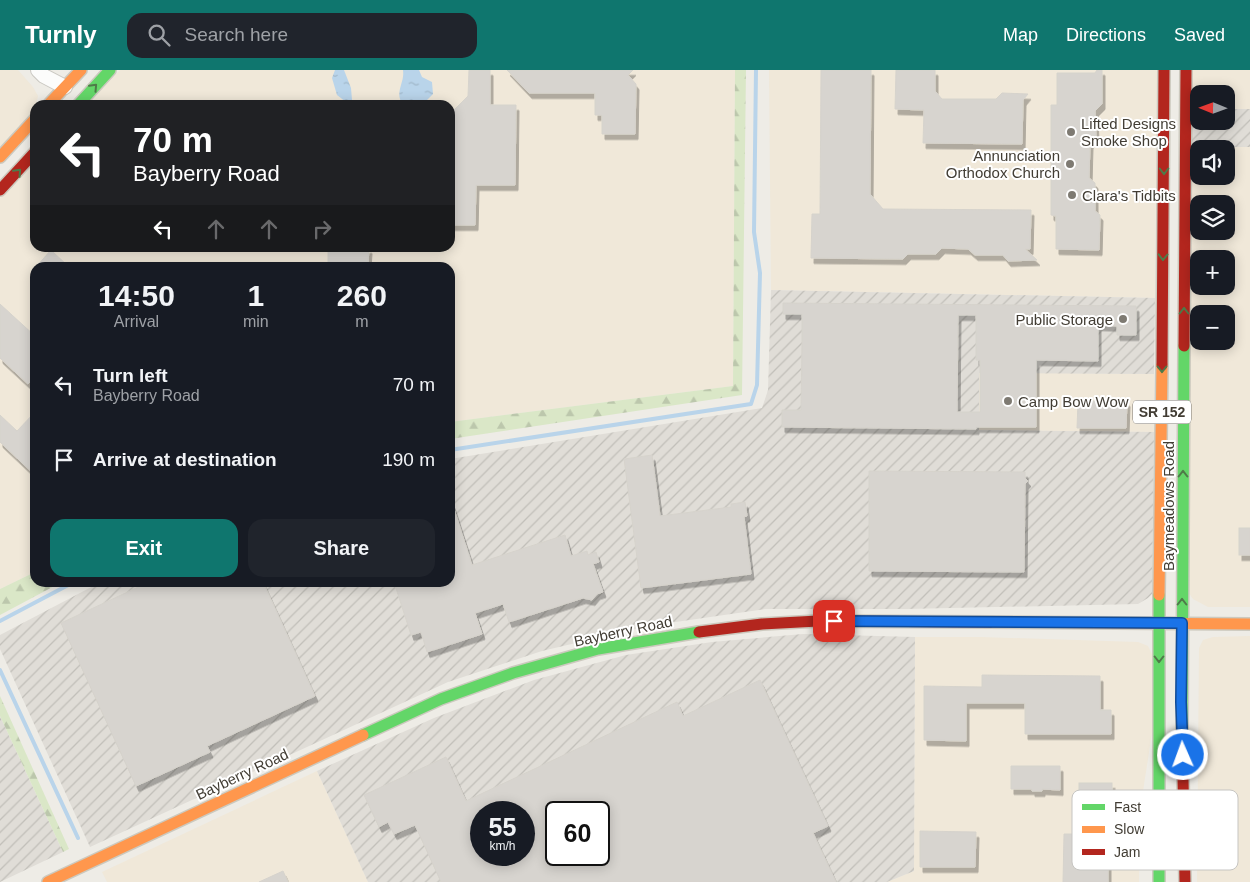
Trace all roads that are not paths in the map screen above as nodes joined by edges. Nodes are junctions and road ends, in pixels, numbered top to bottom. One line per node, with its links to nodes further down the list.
1 (38, 70): 6 (street)
2 (80, 70): 6 (main road)
3 (110, 70): 8 (main road, one-way to 3)
4 (1164, 70): 13 (main road, Baymeadows Road / SR 152, one-way to 13)
5 (1186, 71): 14 (main road, Baymeadows Road / SR 152, one-way to 5)
6 (65, 87): 7 (main road)
7 (53, 100)
8 (83, 100)
9 (30, 124): 10 (main road)
10 (0, 156)
11 (30, 157): 12 (main road, one-way to 11)
12 (0, 190)
13 (1162, 302): 14 (main road); 15 (main road, Baymeadows Road / SR 152, one-way to 15)
14 (1184, 332): 16 (main road, Baymeadows Road / SR 152, one-way to 14)
15 (1159, 623): 16 (main road, Bayberry Road); 18 (main road, Baymeadows Road / SR 152, one-way to 18); 20 (main road, Bayberry Road)
16 (1182, 623): 17 (main road, Bayberry Road); 19 (main road, Baymeadows Road / SR 152)
17 (1250, 624)
18 (1159, 790)
19 (1183, 790)
20 (48, 882)

